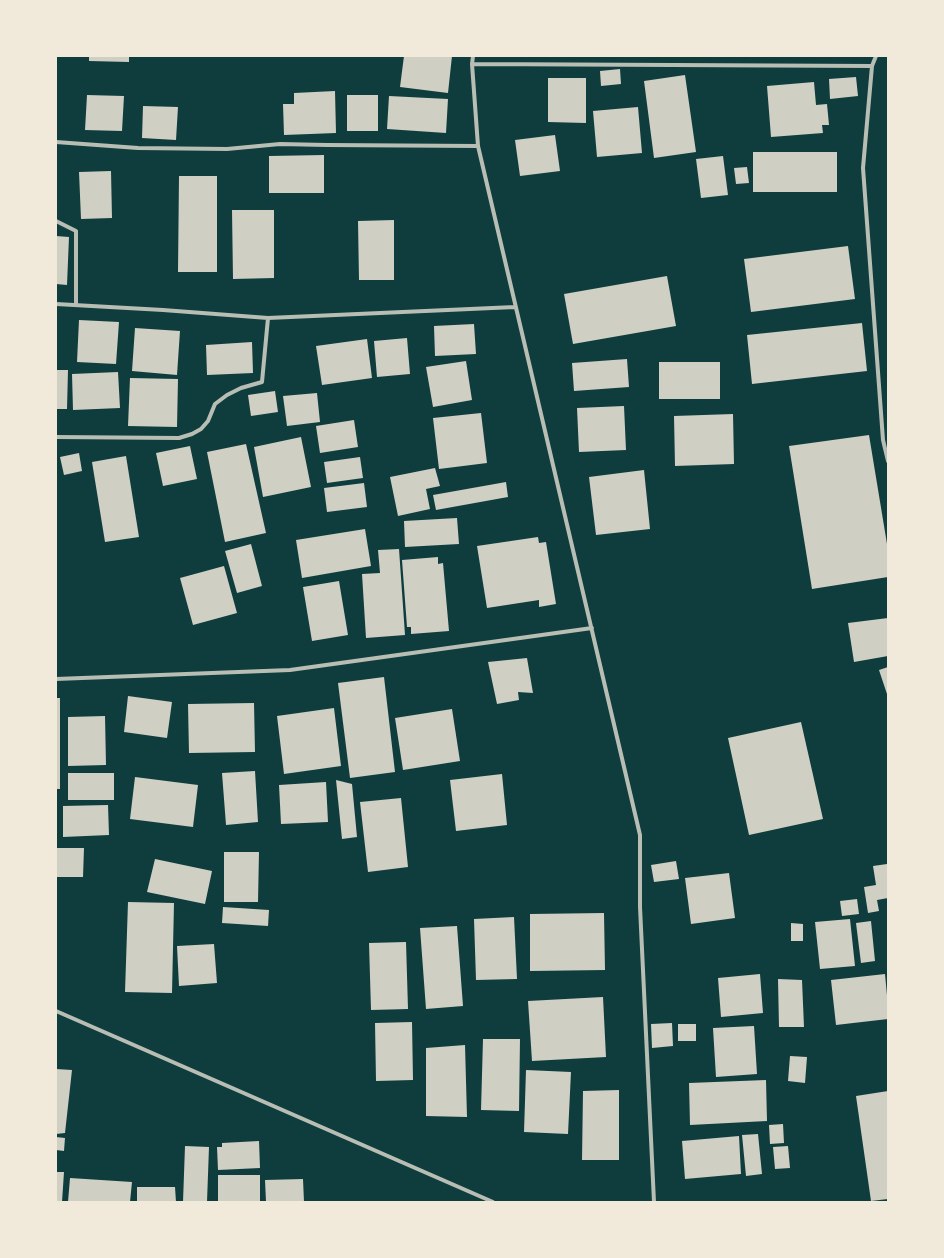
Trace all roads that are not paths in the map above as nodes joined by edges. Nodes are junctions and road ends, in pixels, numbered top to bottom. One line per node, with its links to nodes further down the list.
1 (473, 56): 3 (street)
2 (876, 56): 4 (street)
3 (472, 64): 4 (street); 6 (street)
4 (872, 66): 13 (street)
5 (56, 142): 6 (street)
6 (478, 146): 10 (street)
7 (56, 221): 9 (street)
8 (56, 304): 9 (street)
9 (76, 305): 11 (street)
10 (515, 307): 11 (street); 14 (street)
11 (268, 318): 12 (street)
12 (56, 437)
13 (888, 461)
14 (592, 628): 15 (street); 18 (street)
15 (56, 679)
16 (56, 1011): 17 (street)
17 (493, 1202)
18 (654, 1202)

